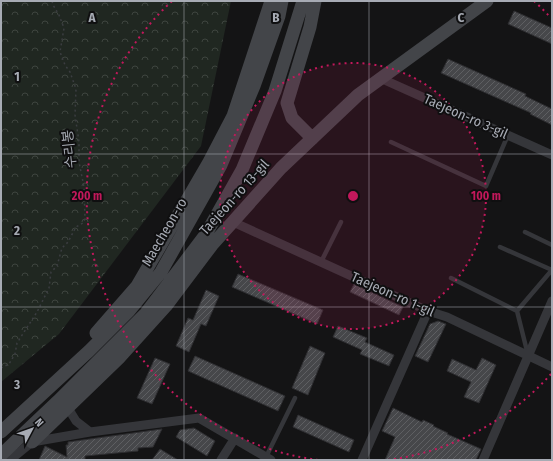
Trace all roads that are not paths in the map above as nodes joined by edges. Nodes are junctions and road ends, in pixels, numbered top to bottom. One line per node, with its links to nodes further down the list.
1 (271, 1): 11 (main road)
2 (282, 1): 25 (main road, Maecheon-ro)
3 (303, 1): 32 (main road)
4 (315, 1): 8 (main road)
5 (487, 1): 6 (main road, Taejeon-ro 13-gil)
6 (380, 78): 7 (street, Taejeon-ro 3-gil); 8 (main road, Taejeon-ro 13-gil)
7 (508, 135): 9 (lane); 10 (street, Taejeon-ro 3-gil)
8 (312, 139): 12 (main road, Taejeon-ro 13-gil)
9 (391, 142)
10 (552, 155)
11 (190, 194): 12 (main road); 25 (main road)
12 (233, 222): 17 (street, Taejeon-ro 1-gil); 27 (main road, Taejeon-ro 13-gil)
13 (341, 222): 17 (lane)
14 (524, 232): 15 (lane)
15 (552, 245)
16 (500, 247): 18 (lane)
17 (321, 262): 21 (street, Taejeon-ro 1-gil)
18 (552, 270): 22 (lane)
19 (451, 278): 22 (lane)
20 (552, 301): 23 (street)
21 (428, 311): 23 (street, Taejeon-ro 1-gil); 36 (street)
22 (517, 311): 23 (lane)
23 (528, 356): 24 (street, Taejeon-ro 1-gil); 37 (street)
24 (552, 367)
25 (47, 389): 28 (main road, Maecheon-ro)
26 (295, 398): 33 (lane)
27 (68, 408): 29 (street); 31 (main road, Taejeon-ro 13-gil)
28 (3, 426)
29 (90, 432): 30 (street); 31 (street)
30 (234, 438): 33 (street); 35 (street)
31 (32, 442): 34 (street)
32 (1, 454)
33 (269, 458)
34 (10, 460)
35 (221, 460)
36 (362, 460)
37 (483, 460)

